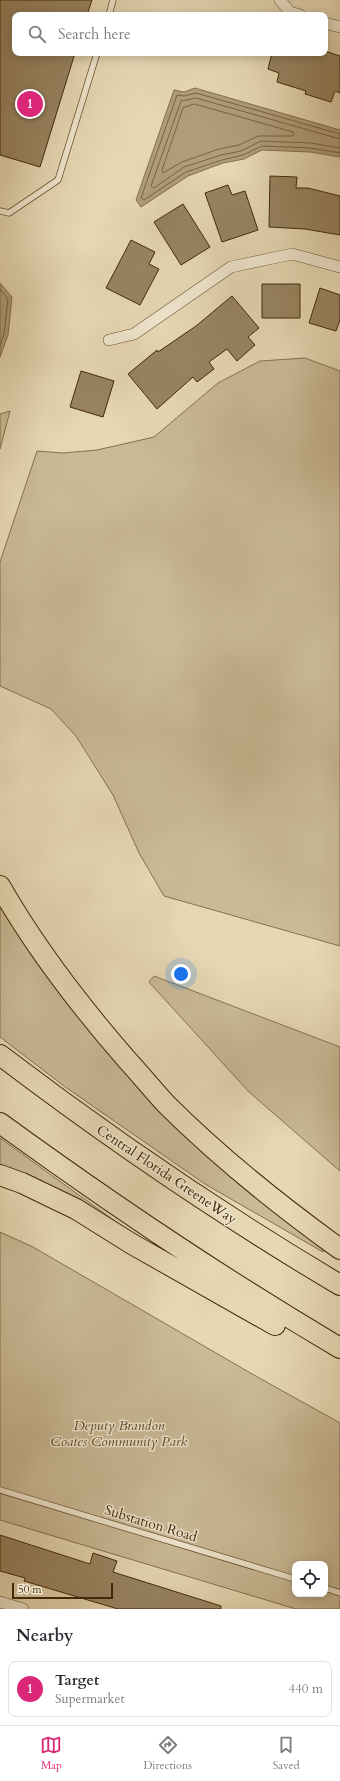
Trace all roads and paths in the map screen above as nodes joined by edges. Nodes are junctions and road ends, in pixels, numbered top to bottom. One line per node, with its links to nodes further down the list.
1 (113, 0): 3 (lane)
2 (280, 0): 4 (street)
3 (110, 12)
4 (290, 12)
5 (328, 24): 6 (street)
6 (340, 27)
7 (96, 56): 8 (lane)
8 (0, 210)
9 (340, 267): 10 (street)
10 (110, 340)
11 (0, 886): 15 (highway)
12 (0, 1055): 16 (highway, Central Florida GreeneWay)
13 (0, 1122): 17 (highway)
14 (0, 1175): 18 (highway)
15 (340, 1249)
16 (340, 1285)
17 (340, 1348)
18 (340, 1361)
19 (0, 1490): 20 (lane, Substation Road)
20 (292, 1578)
21 (328, 1589): 22 (lane)
22 (340, 1593)
23 (0, 1602): 24 (street)
24 (23, 1609)

